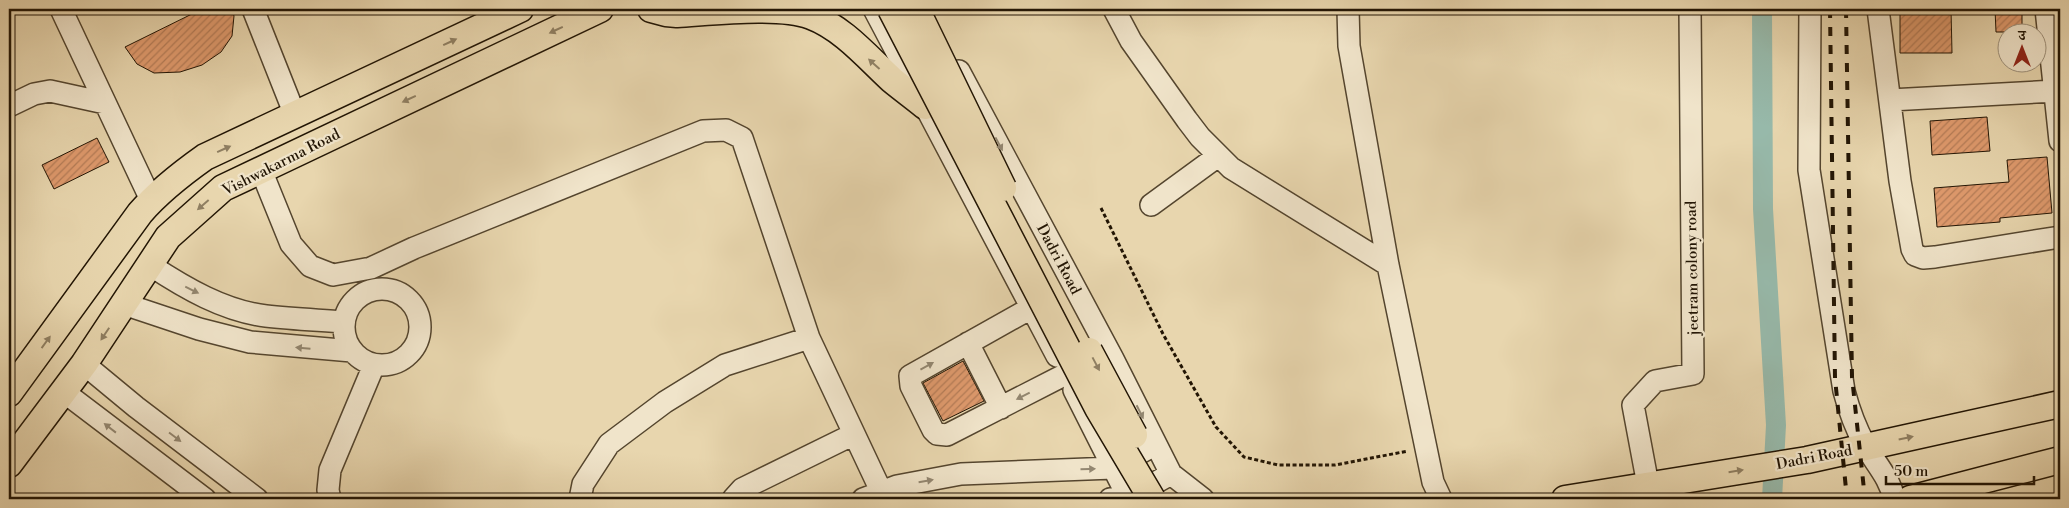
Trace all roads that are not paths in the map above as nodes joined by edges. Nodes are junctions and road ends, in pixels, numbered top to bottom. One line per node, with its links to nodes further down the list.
1 (61, 9): 18 (street)
2 (253, 9): 21 (street)
3 (520, 9): 21 (main road, one-way to 3)
4 (600, 9): 24 (main road, Vishwakarma Road, one-way to 24)
5 (651, 9): 20 (main road, one-way to 5)
6 (874, 9): 20 (street)
7 (891, 9): 58 (main road, bridge)
8 (916, 9): 50 (main road, one-way to 50, bridge)
9 (926, 9): 44 (street, Dadri Road, one-way to 44)
10 (1114, 9): 23 (street)
11 (1348, 9): 29 (street)
12 (1690, 9): 49 (street, jeetram colony road)
13 (1810, 9): 45 (street)
14 (1878, 9): 17 (street)
15 (2046, 9): 16 (street)
16 (2055, 91): 17 (street); 22 (street)
17 (1890, 100): 27 (street)
18 (105, 103): 19 (street); 25 (street)
19 (9, 106)
20 (925, 106): 31 (street)
21 (296, 116): 25 (main road, one-way to 21)
22 (2060, 141)
23 (1218, 156): 26 (street); 29 (street)
24 (261, 170): 28 (main road, Vishwakarma Road, one-way to 28); 33 (street)
25 (151, 200): 39 (main road, one-way to 25)
26 (1151, 205)
27 (2060, 237)
28 (150, 265): 30 (main road, Vishwakarma Road); 32 (street, one-way to 32)
29 (1388, 265): 60 (street)
30 (124, 304): 35 (street, one-way to 30); 36 (main road, Vishwakarma Road, one-way to 36)
31 (1031, 308): 34 (street); 38 (street)
32 (344, 322): 35 (street); 37 (street)
33 (809, 338): 43 (street); 56 (street)
34 (968, 343): 42 (street); 42 (street, one-way to 34)
35 (352, 351): 37 (street)
36 (84, 364): 40 (main road, Vishwakarma Road); 54 (street, one-way to 54)
37 (374, 365): 55 (street)
38 (1066, 374): 42 (street, one-way to 42); 48 (street)
39 (11, 384)
40 (64, 392): 47 (main road, Vishwakarma Road); 53 (street, one-way to 40)
41 (2060, 404): 45 (main road, Dadri Road, one-way to 41)
42 (1001, 408)
43 (854, 434): 52 (street); 57 (street)
44 (1156, 444): 48 (street); 50 (street, Dadri Road)
45 (1866, 447): 49 (main road, Dadri Road, one-way to 45); 62 (street)
46 (2060, 460): 51 (main road)
47 (9, 464)
48 (1113, 468): 52 (street, one-way to 48); 58 (street)
49 (1648, 485): 61 (main road, Dadri Road)
50 (1171, 487): 58 (street); 59 (street, Dadri Road)
51 (1966, 492): 63 (main road)
52 (872, 495)
53 (205, 499)
54 (257, 499)
55 (330, 499)
56 (580, 499)
57 (733, 499)
58 (1130, 499)
59 (1203, 499)
60 (1441, 499)
61 (1565, 499)
62 (1894, 499)
63 (1910, 499)

